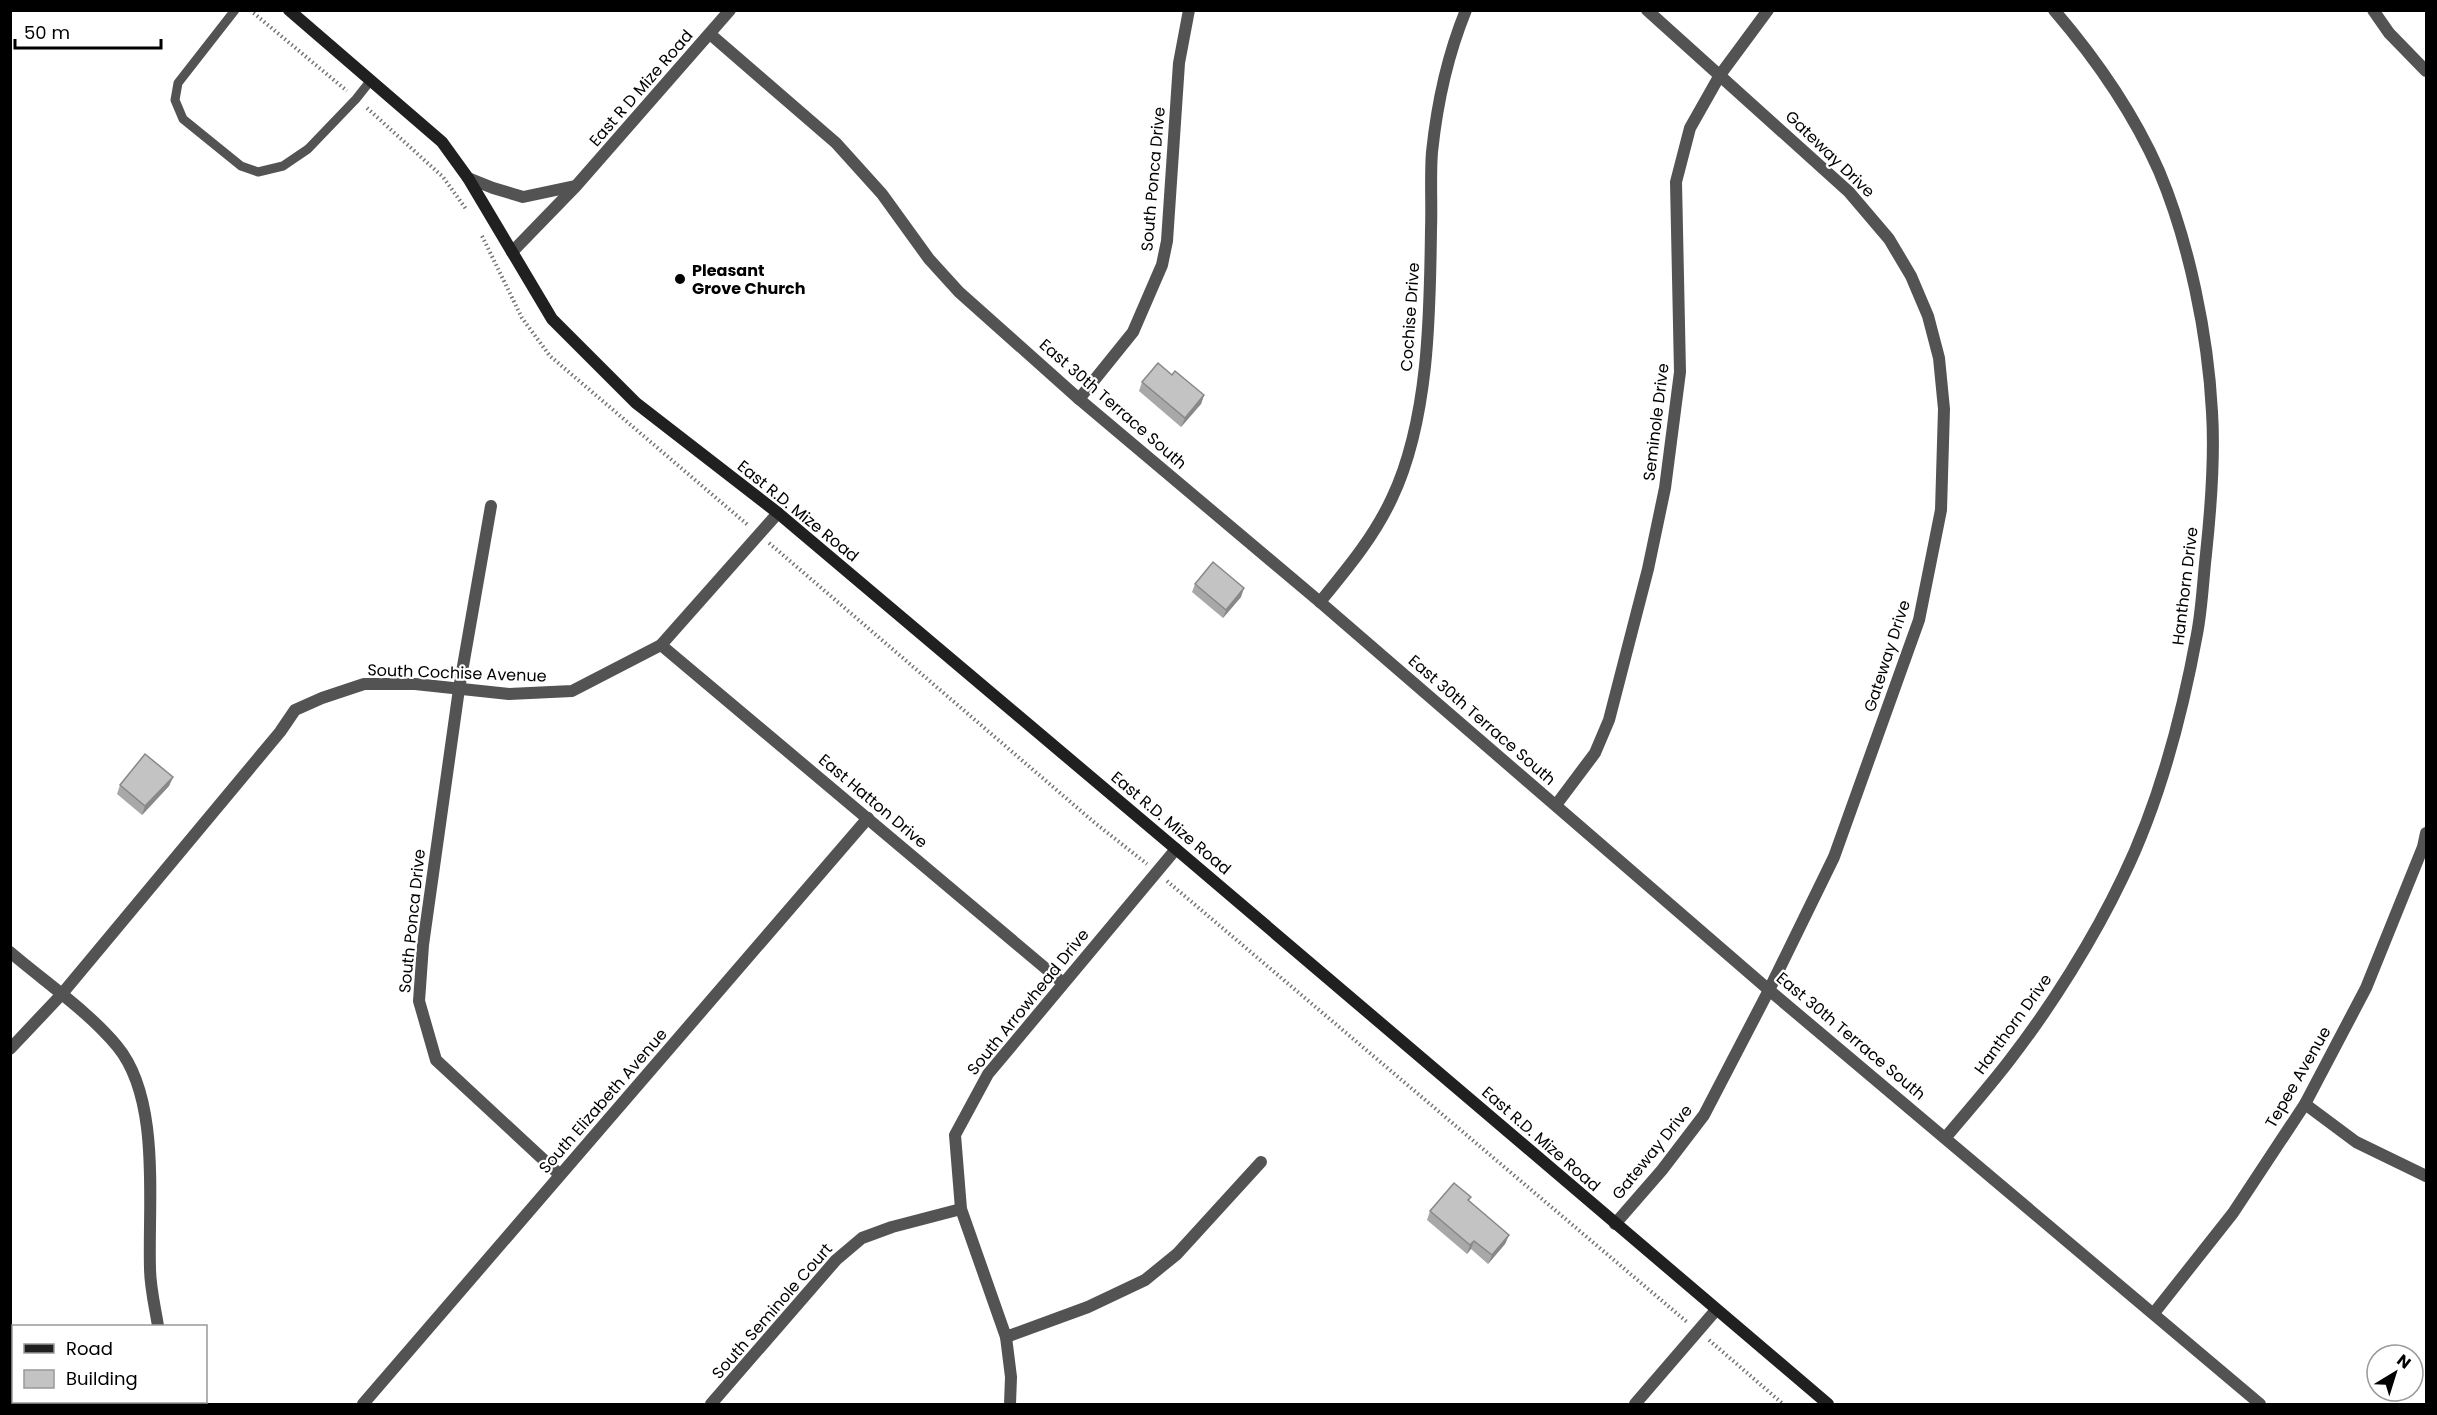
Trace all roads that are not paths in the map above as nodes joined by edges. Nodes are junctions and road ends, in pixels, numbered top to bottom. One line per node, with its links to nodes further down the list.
1 (235, 10): 13 (lane)
2 (289, 10): 13 (main road, East R.D. Mize Road)
3 (730, 10): 10 (street, East R D Mize Road)
4 (1189, 10): 17 (street, South Ponca Drive)
5 (1466, 10): 20 (street, Cochise Drive)
6 (1647, 10): 12 (street, Gateway Drive)
7 (1768, 10): 12 (street, Seminole Drive)
8 (2054, 10): 33 (street, Hanthorn Drive)
9 (2373, 10): 11 (street)
10 (710, 34): 15 (street, East R D Mize Road); 17 (street, East 30th Terrace South)
11 (2427, 72)
12 (1720, 75): 23 (street, Seminole Drive); 29 (street, Gateway Drive)
13 (371, 80): 14 (main road, East R.D. Mize Road)
14 (468, 177): 15 (street); 16 (main road, East R.D. Mize Road)
15 (576, 186): 16 (street, East R D Mize Road)
16 (512, 252): 19 (main road, East R.D. Mize Road)
17 (1079, 399): 20 (street, East 30th Terrace South)
18 (491, 506): 22 (street, South Ponca Drive)
19 (778, 513): 21 (street, South Cochise Avenue); 26 (main road, East R.D. Mize Road)
20 (1320, 602): 23 (street, East 30th Terrace South)
21 (662, 645): 22 (street, South Cochise Avenue); 24 (street, East Hatton Drive)
22 (459, 689): 30 (street, South Cochise Avenue); 35 (street, South Ponca Drive)
23 (1556, 805): 29 (street, East 30th Terrace South)
24 (868, 818): 28 (street, East Hatton Drive); 35 (street, South Elizabeth Avenue)
25 (2427, 833): 32 (street, Tepee Avenue)
26 (1176, 849): 28 (street, South Arrowhead Drive); 38 (main road, East R.D. Mize Road)
27 (10, 952): 30 (street)
28 (1063, 983): 37 (street, South Arrowhead Drive)
29 (1769, 990): 33 (street, East 30th Terrace South); 38 (street, Gateway Drive)
30 (61, 995): 31 (street, South Cochise Avenue); 41 (street)
31 (10, 1049)
32 (2305, 1104): 36 (street); 40 (street, Tepee Avenue)
33 (1946, 1137): 40 (street, East 30th Terrace South)
34 (1261, 1162): 42 (street)
35 (560, 1175): 43 (street, South Elizabeth Avenue)
36 (2427, 1176)
37 (961, 1209): 42 (street, South Arrowhead Drive); 44 (street, South Seminole Court)
38 (1615, 1224): 39 (main road, East R.D. Mize Road)
39 (1716, 1310): 46 (street); 47 (main road, East R.D. Mize Road)
40 (2154, 1313): 48 (street, East 30th Terrace South)
41 (158, 1325)
42 (1006, 1337): 45 (street, South Arrowhead Drive)
43 (363, 1404)
44 (711, 1404)
45 (1010, 1404)
46 (1635, 1404)
47 (1828, 1404)
48 (2260, 1404)

